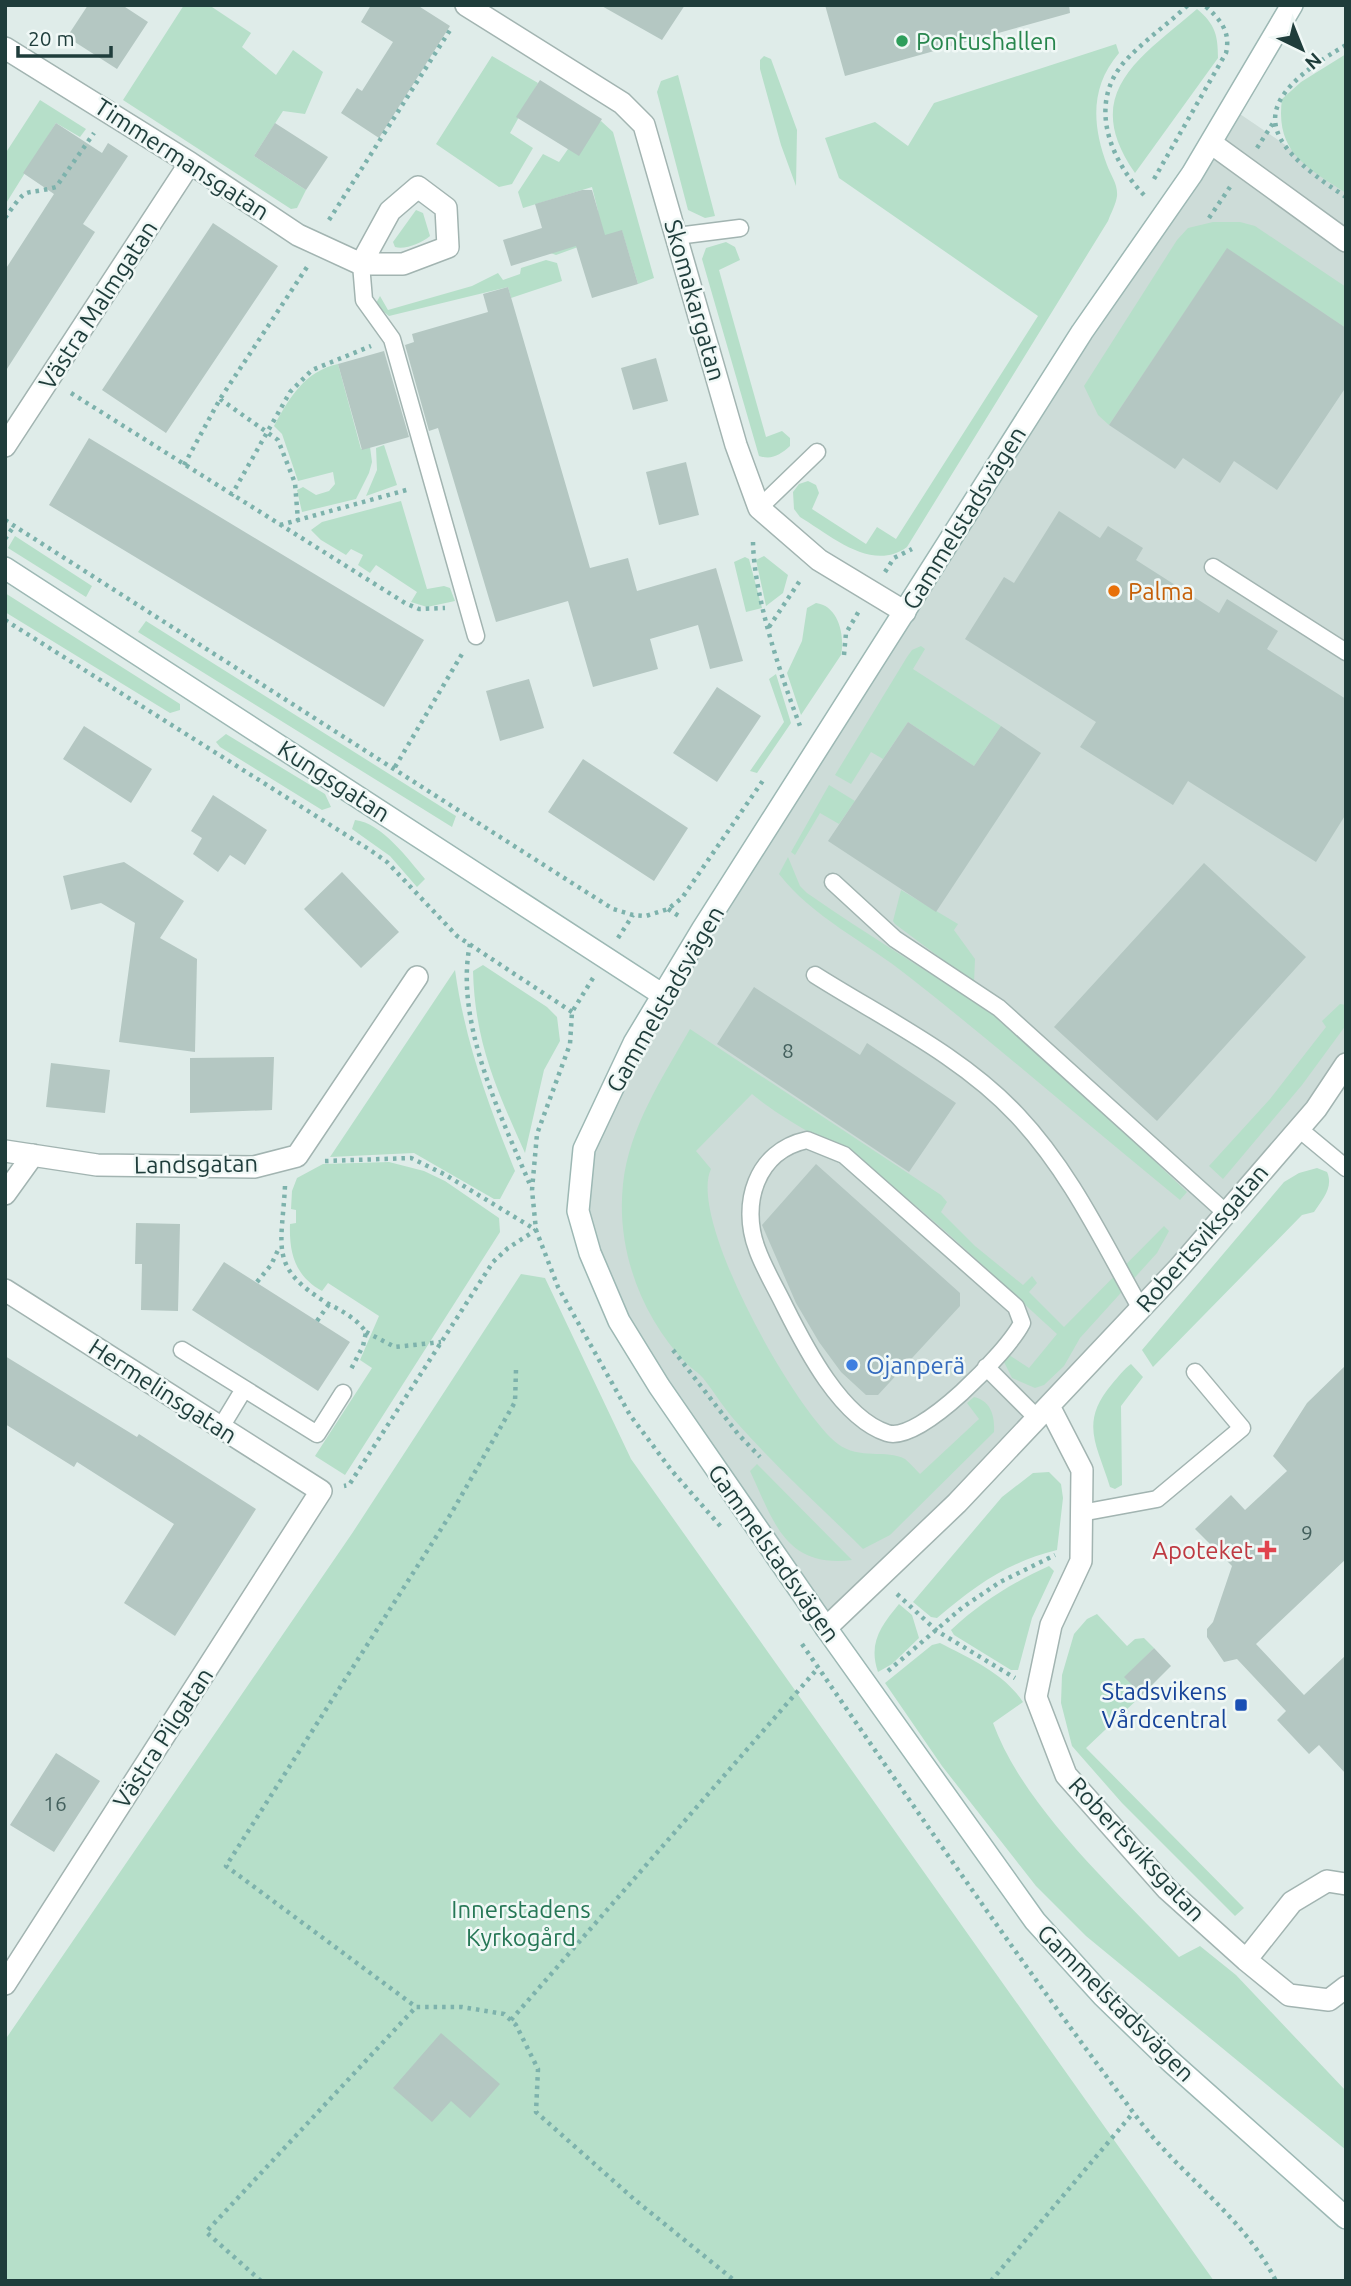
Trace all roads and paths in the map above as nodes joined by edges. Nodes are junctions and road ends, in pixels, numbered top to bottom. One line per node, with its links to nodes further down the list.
1 (466, 5): 15 (street, Skomakargatan)
2 (1188, 5): 3 (path)
3 (1204, 5)
4 (1292, 5): 9 (street, Gammelstadsvägen)
5 (454, 24): 13 (path)
6 (1346, 45): 11 (path)
7 (5, 48): 10 (street, Timmermansgatan)
8 (96, 131): 12 (path)
9 (1211, 143): 16 (street); 39 (street, Gammelstadsvägen)
10 (190, 163): 17 (street, Timmermansgatan); 23 (street, Västra Malmgatan)
11 (1346, 197)
12 (5, 218)
13 (325, 227)
14 (740, 228): 15 (lane)
15 (677, 236): 28 (street, Skomakargatan)
16 (1346, 241)
17 (361, 264): 19 (lane)
18 (306, 267): 21 (path)
19 (392, 339): 22 (path); 26 (lane)
20 (68, 391): 25 (path)
21 (220, 399): 22 (path); 25 (path)
22 (267, 430): 27 (path); 30 (path)
23 (5, 446)
24 (817, 452): 28 (lane)
25 (184, 465): 27 (path)
26 (430, 483): 30 (path); 38 (lane)
27 (231, 496): 32 (path)
28 (759, 508): 39 (street, Skomakargatan)
29 (5, 520): 31 (path)
30 (298, 521): 32 (path)
31 (14, 526): 33 (path); 45 (path)
32 (280, 526): 38 (path)
33 (5, 539)
34 (753, 542): 41 (path)
35 (1213, 567): 43 (lane)
36 (5, 568): 51 (street, Kungsgatan)
37 (801, 579): 41 (path)
38 (465, 600): 42 (lane)
39 (905, 612): 51 (street, Gammelstadsvägen)
40 (5, 620): 48 (path)
41 (769, 627): 44 (path)
42 (476, 636): 45 (path)
43 (1346, 652)
44 (800, 726)
45 (395, 768): 47 (path)
46 (833, 882): 62 (lane)
47 (633, 915)
48 (470, 944): 52 (path); 60 (path)
49 (815, 975): 67 (lane)
50 (417, 977): 56 (street, Landsgatan)
51 (663, 995): 86 (street, Gammelstadsvägen)
52 (572, 1012)
53 (1343, 1073): 54 (street, Robertsviksgatan)
54 (1299, 1129): 58 (lane); 62 (street, Robertsviksgatan)
55 (5, 1152): 56 (street, Landsgatan)
56 (33, 1156): 61 (street)
57 (319, 1162): 70 (path)
58 (1346, 1168)
59 (285, 1178): 63 (path)
60 (532, 1190)
61 (5, 1194)
62 (1224, 1212): 67 (street, Robertsviksgatan)
63 (280, 1247): 64 (path); 66 (path)
64 (257, 1282)
65 (5, 1290): 79 (street, Hermelinsgatan)
66 (329, 1304): 68 (path); 69 (path)
67 (1141, 1309): 78 (street, Robertsviksgatan)
68 (317, 1321)
69 (366, 1332): 70 (path); 77 (path)
70 (442, 1342): 81 (path)
71 (182, 1350): 76 (lane)
72 (673, 1350): 80 (path)
73 (986, 1367): 73 (lane); 78 (lane)
74 (516, 1370): 95 (path)
75 (1195, 1372): 83 (lane)
76 (244, 1389): 77 (lane); 79 (lane)
77 (343, 1393)
78 (1043, 1412): 83 (street); 86 (street, Robertsviksgatan)
79 (221, 1427): 82 (street, Hermelinsgatan)
80 (761, 1457)
81 (349, 1485)
82 (321, 1491): 93 (street, Västra Pilgatan)
83 (1081, 1513): 84 (street)
84 (1081, 1545): 87 (path); 90 (street)
85 (907, 1604): 87 (path)
86 (826, 1628): 89 (street, Gammelstadsvägen)
87 (937, 1631): 89 (path); 90 (path)
88 (818, 1668): 96 (path)
89 (866, 1686): 98 (street, Gammelstadsvägen)
90 (1036, 1697): 92 (street, Robertsviksgatan)
91 (1346, 1884): 92 (street)
92 (1246, 1960): 94 (street, Robertsviksgatan)
93 (5, 1984)
94 (1346, 1986)
95 (416, 2007): 96 (path); 99 (path)
96 (511, 2020): 100 (path)
97 (1133, 2113): 101 (path)
98 (1346, 2218)
99 (261, 2281)
100 (735, 2281)
101 (991, 2281)

